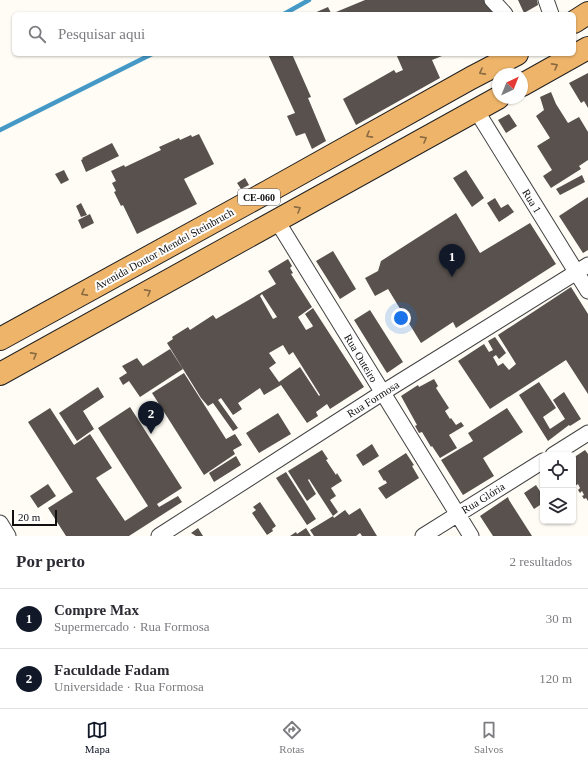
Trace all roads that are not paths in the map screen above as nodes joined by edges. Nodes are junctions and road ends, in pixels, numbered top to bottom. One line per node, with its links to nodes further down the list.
1 (492, 0): 3 (street)
2 (546, 0): 4 (street)
3 (503, 12)
4 (550, 12)
5 (588, 14): 6 (highway)
6 (576, 21)
7 (588, 48): 8 (highway, one-way to 7)
8 (576, 55)
9 (513, 56): 17 (highway, Avenida Doutor Mendel Steinbruch / CE-060, one-way to 17)
10 (573, 56): 11 (highway, one-way to 10)
11 (528, 81)
12 (492, 101): 13 (highway, CE-060)
13 (476, 110): 14 (highway, CE-060, one-way to 13); 15 (street, Rua 1)
14 (277, 221): 18 (highway, CE-060, one-way to 14); 19 (street, Rua Outeiro)
15 (582, 269): 16 (street, Rua 1); 19 (street, Rua Formosa)
16 (588, 291)
17 (0, 339)
18 (0, 374)
19 (382, 393): 23 (street, Rua Outeiro); 26 (street, Rua Formosa)
20 (588, 433): 21 (street)
21 (558, 452)
22 (540, 463): 23 (street, Rua Glória)
23 (457, 515): 27 (street, Rua Glória); 28 (street, Rua Outeiro)
24 (0, 523): 25 (street)
25 (8, 536)
26 (159, 536)
27 (423, 536)
28 (471, 536)

